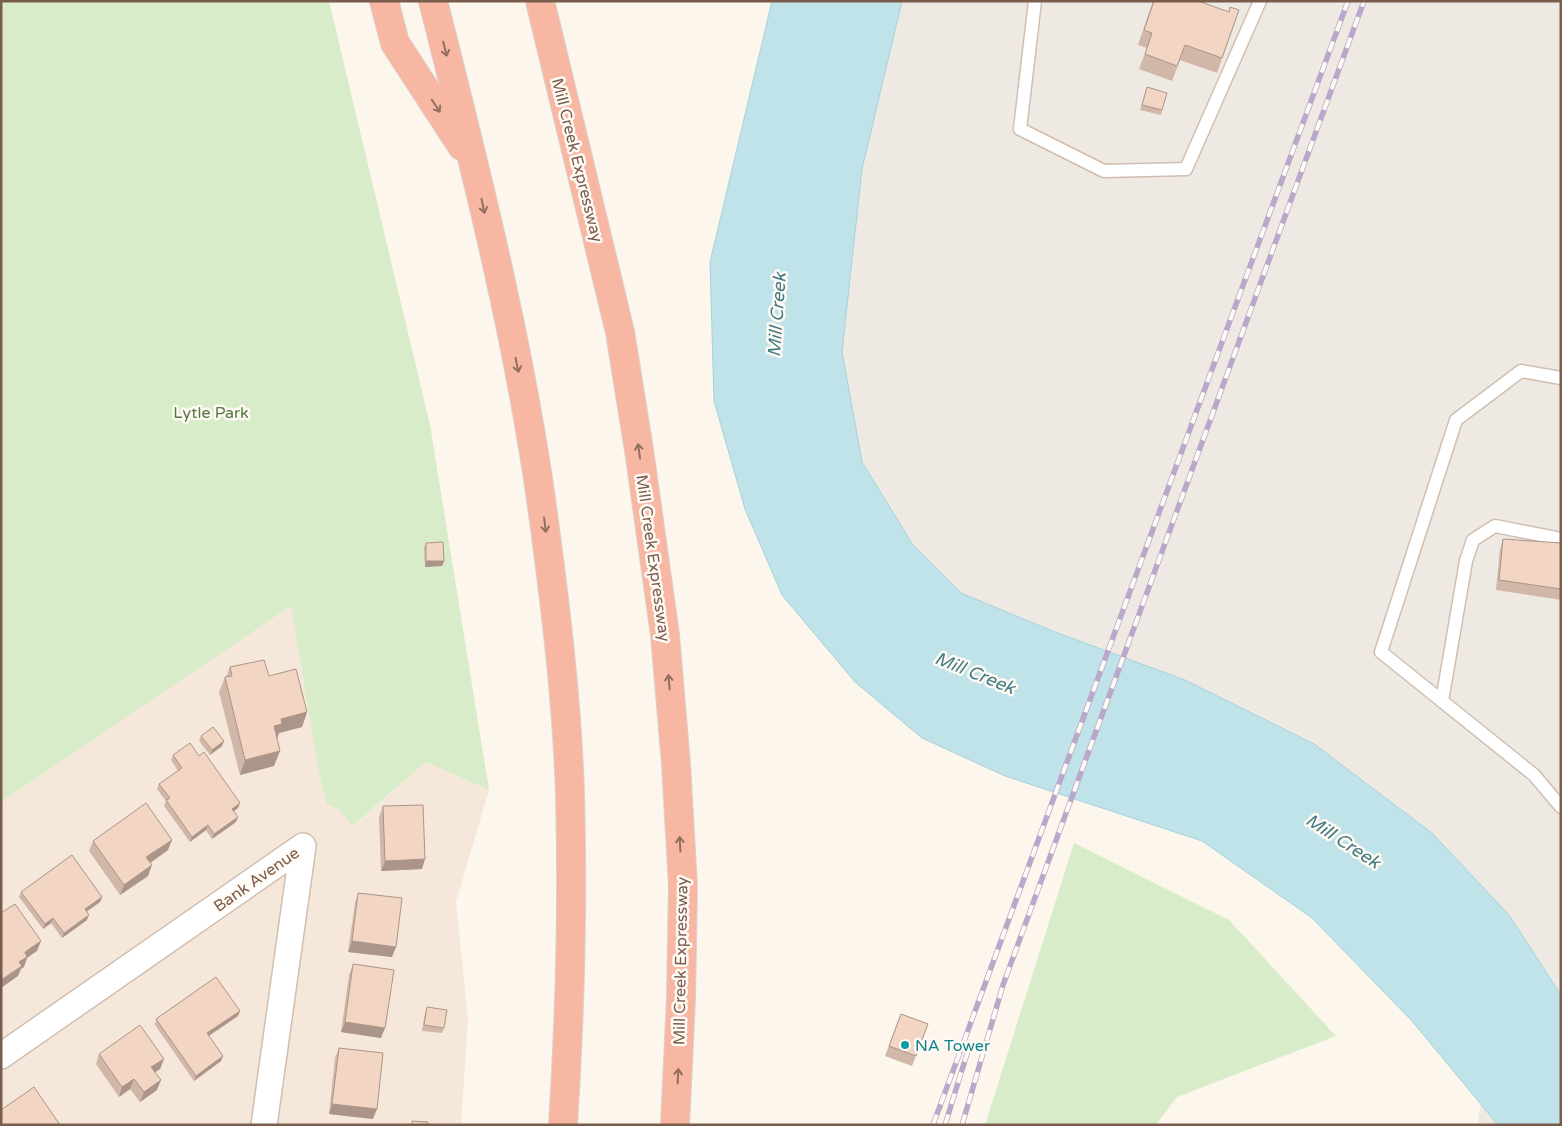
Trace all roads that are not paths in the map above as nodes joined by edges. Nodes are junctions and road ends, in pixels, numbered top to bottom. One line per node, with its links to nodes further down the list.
1 (384, 1): 6 (highway, one-way to 6)
2 (433, 1): 6 (highway, one-way to 6)
3 (540, 1): 14 (highway, Mill Creek Expressway, one-way to 3)
4 (1034, 1): 5 (lane)
5 (1260, 1)
6 (474, 165): 13 (highway, one-way to 13)
7 (1561, 378): 9 (lane)
8 (1561, 539): 9 (lane)
9 (1442, 701): 10 (lane)
10 (1561, 807)
11 (1, 1056): 12 (street, Bank Avenue)
12 (264, 1125)
13 (563, 1125)
14 (675, 1125)

